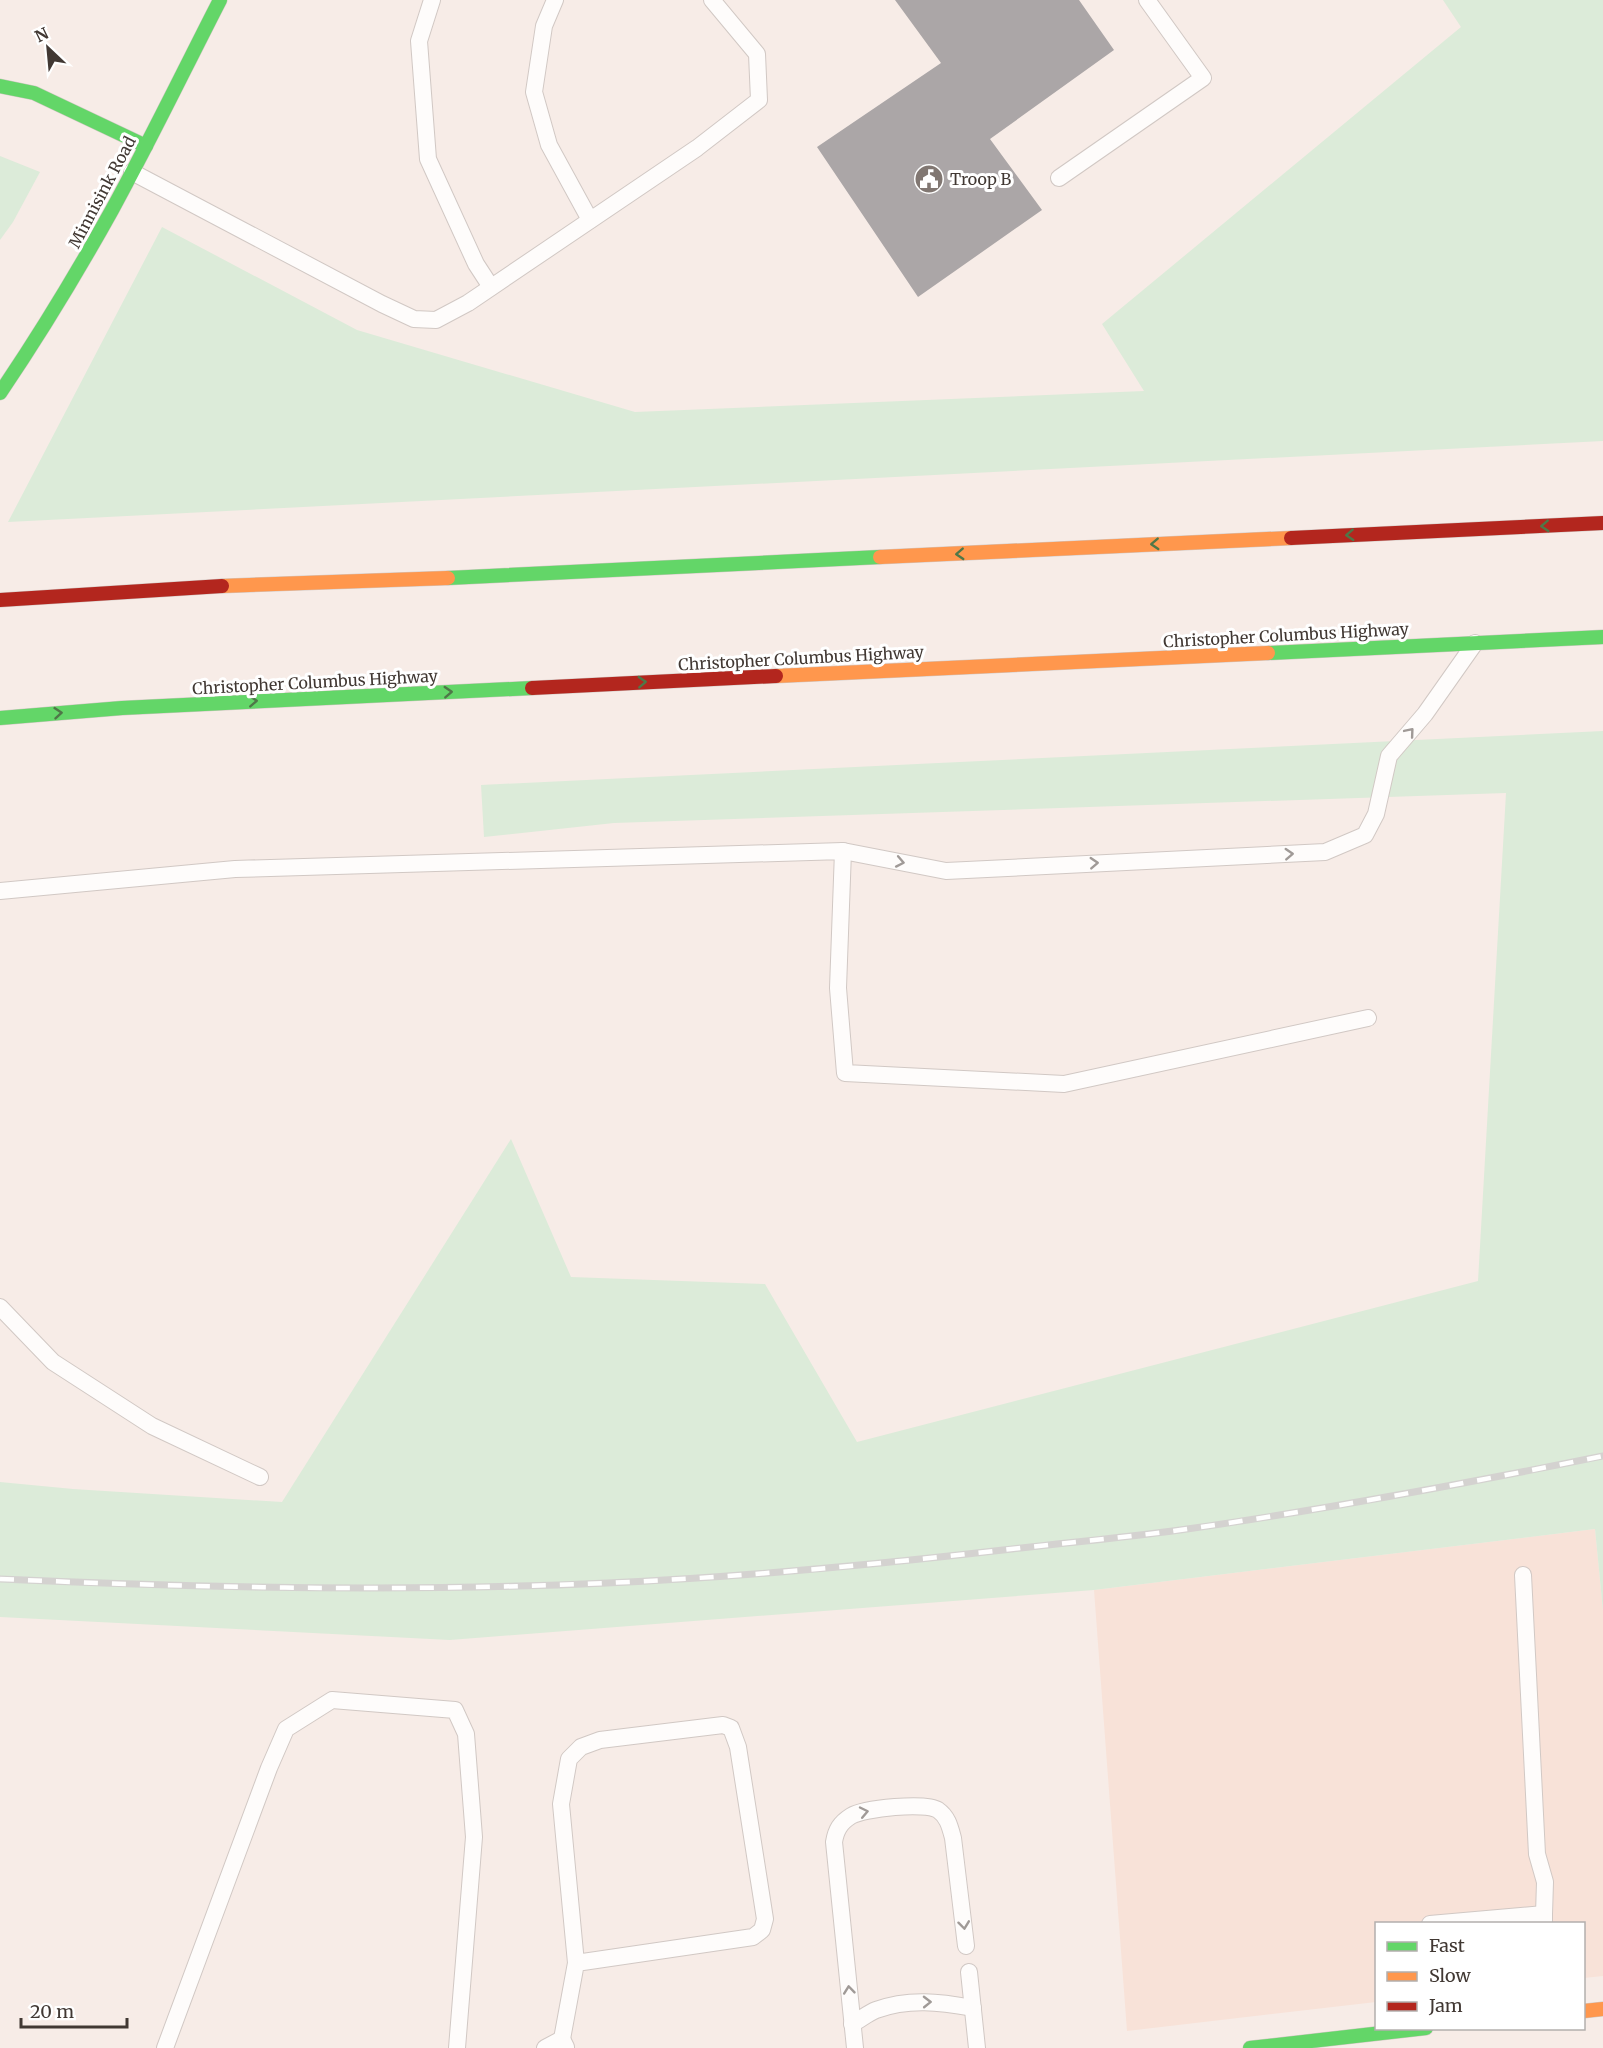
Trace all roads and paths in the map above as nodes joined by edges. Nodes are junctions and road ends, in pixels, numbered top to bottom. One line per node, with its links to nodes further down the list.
1 (220, 0): 7 (main road, Minnisink Road)
2 (432, 0): 11 (lane)
3 (555, 0): 10 (lane)
4 (712, 0): 10 (lane)
5 (1147, 0): 9 (lane)
6 (0, 86): 7 (main road)
7 (146, 146): 8 (main road, Minnisink Road)
8 (132, 172): 11 (lane); 12 (main road, Minnisink Road)
9 (1059, 178)
10 (590, 220): 11 (lane)
11 (491, 287)
12 (0, 393)
13 (1603, 523): 14 (main road, one-way to 14)
14 (0, 600)
15 (1603, 637): 16 (main road, Christopher Columbus Highway)
16 (1475, 643): 17 (main road, Christopher Columbus Highway, one-way to 16); 18 (lane, one-way to 16)
17 (0, 718)
18 (843, 850): 19 (lane); 20 (lane)
19 (0, 891)
20 (1368, 1018)
21 (0, 1307): 22 (lane)
22 (260, 1477)
23 (1523, 1575): 24 (lane)
24 (1544, 1919): 25 (lane)
25 (1458, 1922)
26 (966, 1946): 32 (lane, one-way to 26)
27 (576, 1964): 27 (lane); 34 (lane)
28 (969, 1972): 29 (lane)
29 (973, 2008): 32 (lane, one-way to 29); 39 (lane)
30 (1603, 2009): 31 (main road)
31 (1585, 2011)
32 (852, 2024): 38 (lane)
33 (1408, 2030): 40 (main road)
34 (564, 2044): 37 (lane)
35 (165, 2048): 36 (lane)
36 (457, 2048)
37 (545, 2048)
38 (855, 2048)
39 (977, 2048)
40 (1250, 2048)

